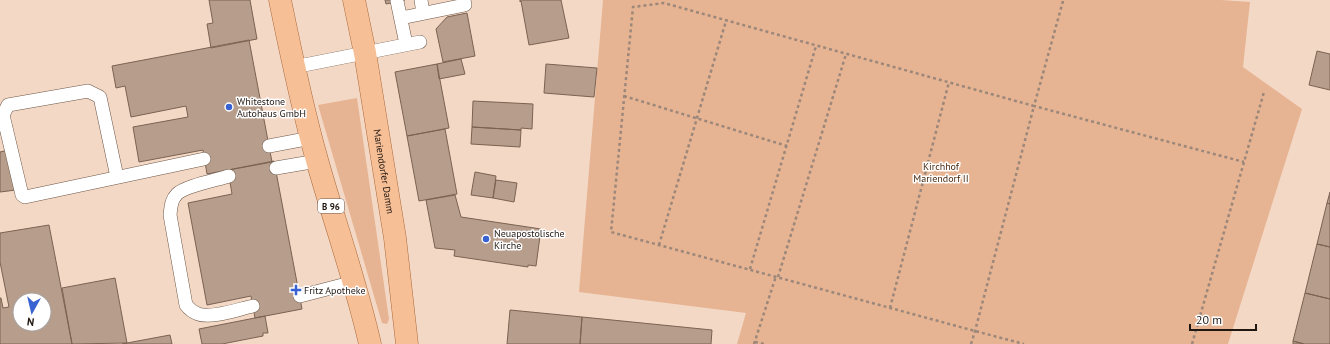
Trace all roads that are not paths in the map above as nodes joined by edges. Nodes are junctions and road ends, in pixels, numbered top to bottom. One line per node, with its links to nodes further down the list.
1 (280, 0): 11 (main road, B 96)
2 (354, 0): 10 (main road, Mariendorfer Damm)
3 (464, 0): 5 (lane)
4 (397, 2): 7 (lane)
5 (442, 4): 6 (lane)
6 (422, 6): 7 (lane)
7 (401, 18): 9 (lane)
8 (420, 42): 9 (lane)
9 (406, 44): 10 (lane)
10 (365, 53): 11 (lane); 23 (main road, Mariendorfer Damm)
11 (294, 67): 12 (main road, B 96)
12 (311, 138): 13 (lane); 15 (main road, B 96)
13 (269, 146)
14 (204, 159): 18 (lane)
15 (317, 161): 16 (lane); 19 (main road, B 96)
16 (276, 168)
17 (229, 176): 21 (lane)
18 (117, 177): 18 (lane)
19 (354, 282): 20 (lane); 22 (main road, B 96)
20 (300, 296)
21 (253, 306)
22 (370, 344)
23 (407, 344)

